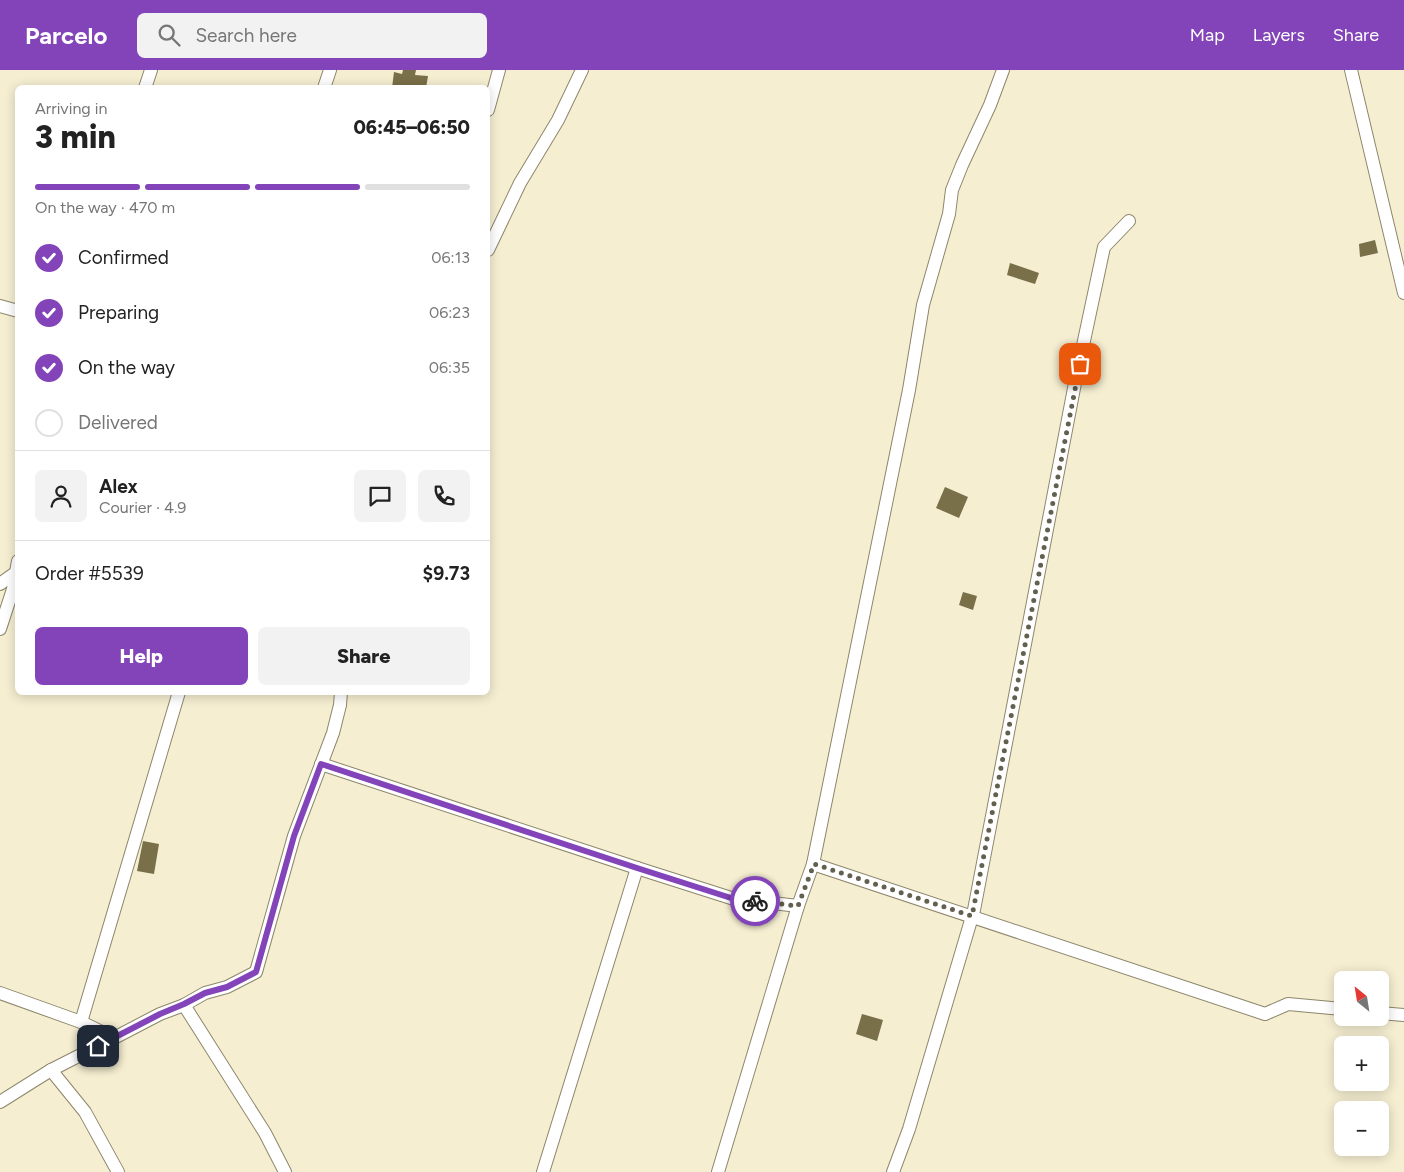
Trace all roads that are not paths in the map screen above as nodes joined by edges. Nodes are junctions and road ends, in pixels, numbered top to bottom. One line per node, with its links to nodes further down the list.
1 (151, 70): 7 (street)
2 (330, 70): 8 (street)
3 (499, 70): 9 (street)
4 (582, 70): 11 (street)
5 (1003, 70): 22 (street)
6 (1351, 70): 12 (street)
7 (146, 85)
8 (325, 85)
9 (490, 103)
10 (1129, 220): 25 (street)
11 (490, 246)
12 (1404, 293)
13 (0, 306): 14 (street)
14 (15, 310)
15 (15, 570): 17 (street)
16 (15, 578): 18 (street)
17 (0, 584)
18 (0, 629)
19 (178, 695): 31 (street)
20 (341, 695): 21 (street)
21 (321, 764): 23 (street); 27 (street)
22 (814, 864): 24 (street); 25 (street)
23 (637, 868): 24 (street); 37 (street)
24 (798, 906): 38 (street)
25 (972, 916): 28 (street); 39 (street)
26 (0, 993): 31 (street)
27 (184, 1004): 32 (street); 36 (street)
28 (1334, 1008)
29 (1389, 1014): 30 (street)
30 (1404, 1015)
31 (81, 1022): 32 (street)
32 (114, 1038): 33 (street)
33 (50, 1070): 34 (street); 35 (street)
34 (0, 1102)
35 (118, 1172)
36 (285, 1172)
37 (543, 1172)
38 (718, 1172)
39 (893, 1172)

